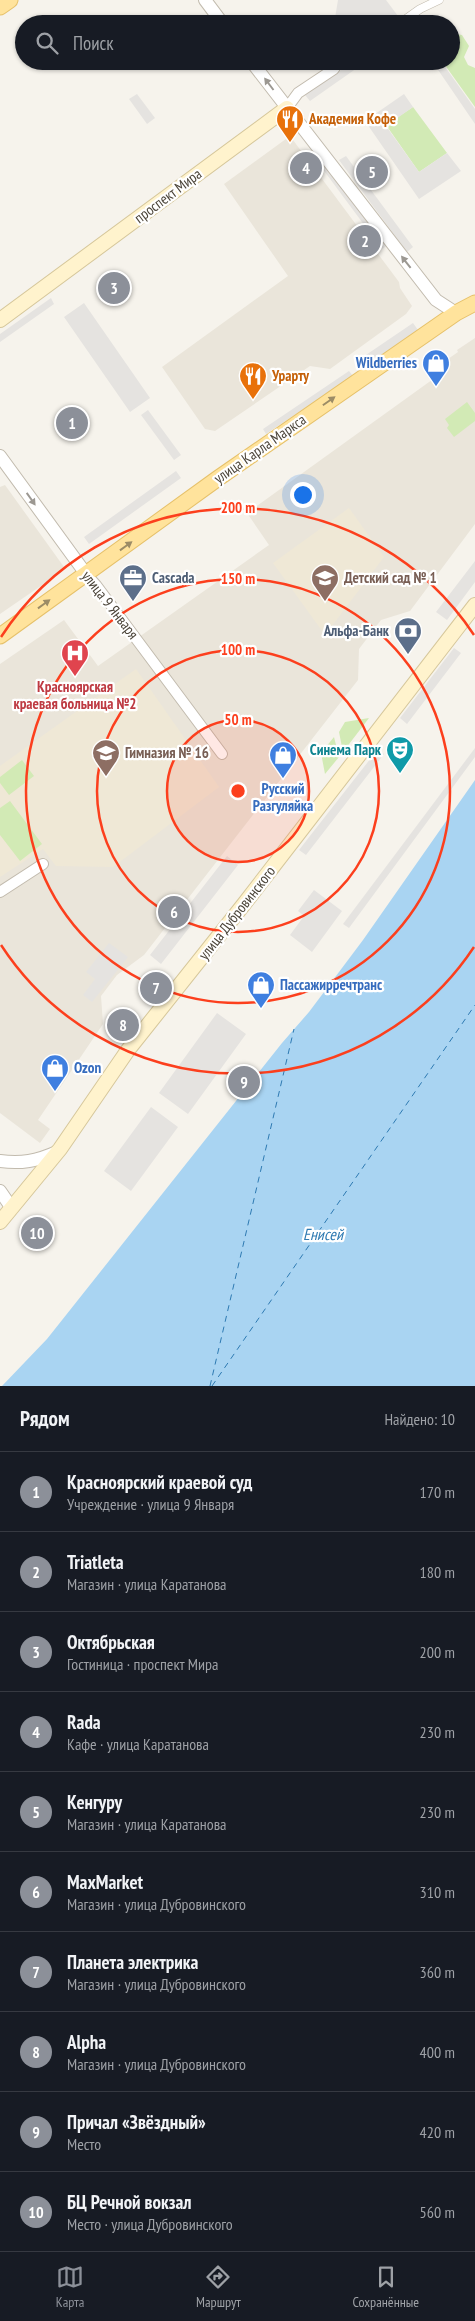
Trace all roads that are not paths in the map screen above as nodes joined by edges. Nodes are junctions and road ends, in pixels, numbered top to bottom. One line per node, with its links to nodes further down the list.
1 (10, 0): 4 (main road)
2 (205, 0): 5 (street)
3 (439, 0): 6 (street)
4 (0, 7)
5 (216, 15)
6 (412, 15)
7 (259, 70): 9 (street, one-way to 7)
8 (332, 70): 9 (street, проспект Мира)
9 (287, 108): 11 (street, one-way to 9); 12 (main road, проспект Мира)
10 (475, 303): 11 (main road, улица Карла Маркса)
11 (456, 313): 14 (main road, улица Карла Маркса, one-way to 11)
12 (0, 320)
13 (0, 456): 14 (street, улица 9 Января, one-way to 14)
14 (86, 574): 16 (main road, улица Карла Маркса, one-way to 14); 17 (street, улица 9 Января)
15 (475, 605): 20 (main road, улица Дубровинского)
16 (0, 636)
17 (222, 754)
18 (43, 864): 19 (street)
19 (0, 892)
20 (57, 1152): 21 (street); 23 (main road, улица Дубровинского)
21 (0, 1161)
22 (0, 1192): 23 (street)
23 (10, 1207): 24 (main road, улица Дубровинского)
24 (0, 1222)

